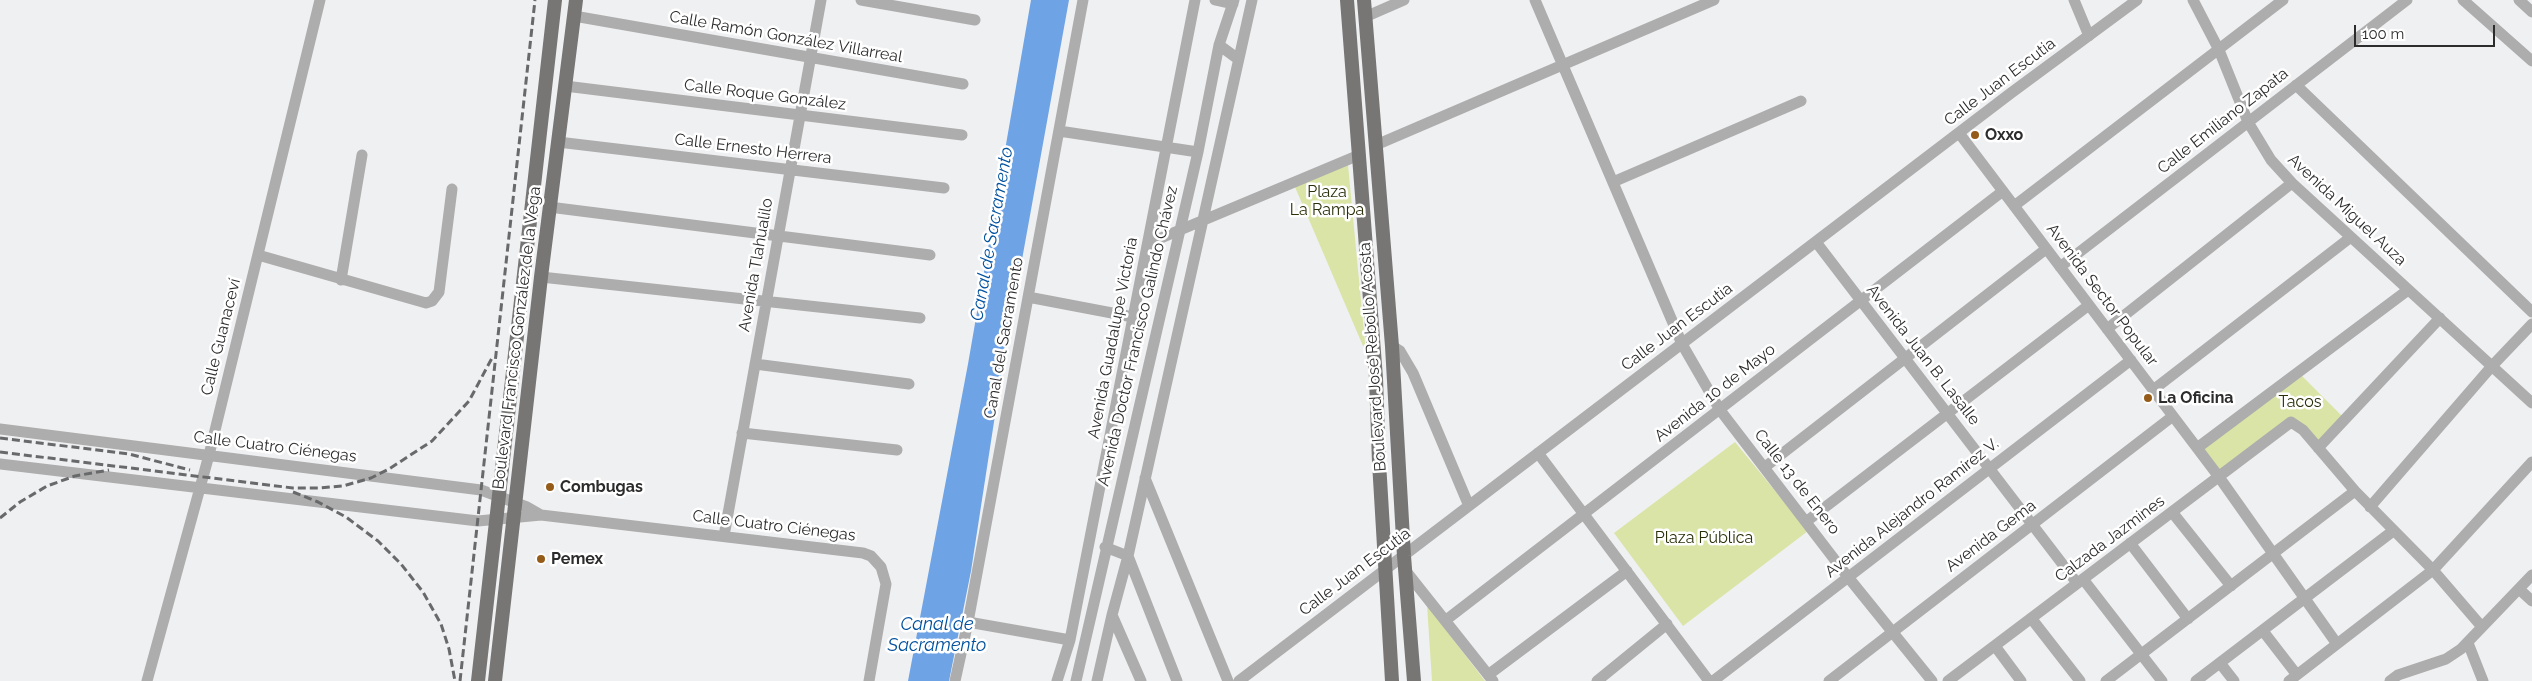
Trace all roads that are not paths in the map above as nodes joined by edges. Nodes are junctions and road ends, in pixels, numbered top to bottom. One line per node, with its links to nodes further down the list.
1 (320, 0): 65 (street, Calle Guanaceví)
2 (555, 0): 108 (main road, Boulevard Francisco González de la Vega)
3 (576, 0): 24 (main road, Boulevard Francisco González de la Vega)
4 (821, 0): 30 (street, Avenida Tlahualilo)
5 (861, 0): 26 (street)
6 (1083, 0): 41 (street, Canal del Sacramento)
7 (1195, 0): 46 (street, Avenida Guadalupe Victoria)
8 (1215, 0): 21 (street)
9 (1252, 0): 31 (street)
10 (1347, 0): 34 (main road, Boulevard José Rebollo Acosta)
11 (1364, 0): 25 (main road, Boulevard José Rebollo Acosta)
12 (1404, 0): 25 (street)
13 (1535, 0): 33 (street, Calle 13 de Enero)
14 (1714, 0): 33 (street)
15 (2074, 0): 27 (street)
16 (2193, 0): 29 (street, Avenida Miguel Auza)
17 (2283, 0): 29 (street)
18 (2406, 0): 36 (street, Calle Emiliano Zapata)
19 (2463, 0): 32 (street)
20 (2519, 0): 23 (street)
21 (1233, 2): 28 (street, Avenida Doctor Francisco Galindo Chávez)
22 (2131, 2): 27 (street, Calle Juan Escutia)
23 (2532, 12)
24 (574, 16): 30 (street, Calle Ramón González Villarreal); 37 (main road, Boulevard Francisco González de la Vega)
25 (1365, 17): 45 (main road, Boulevard José Rebollo Acosta)
26 (975, 20)
27 (2089, 36): 42 (street, Calle Juan Escutia)
28 (1219, 45): 31 (street); 47 (street, Avenida Doctor Francisco Galindo Chávez)
29 (2219, 50): 40 (street, Avenida Miguel Auza); 56 (street)
30 (810, 57): 35 (street, Calle Ramón González Villarreal); 39 (street, Avenida Tlahualilo)
31 (1238, 59): 58 (street)
32 (2532, 61)
33 (1562, 65): 45 (street); 51 (street, Calle 13 de Enero)
34 (1353, 72): 45 (main road); 48 (main road, Boulevard José Rebollo Acosta)
35 (963, 84)
36 (2296, 85): 40 (street, Calle Emiliano Zapata); 75 (street)
37 (565, 86): 39 (street, Calle Roque González); 44 (main road, Boulevard Francisco González de la Vega)
38 (1801, 101): 51 (street)
39 (800, 116): 43 (street, Calle Roque González); 50 (street, Avenida Tlahualilo)
40 (2248, 122): 52 (street, Avenida Miguel Auza); 67 (street, Calle Emiliano Zapata)
41 (1059, 130): 46 (street); 71 (street, Canal del Sacramento)
42 (1959, 133): 55 (street, Avenida Sector Popular); 63 (street, Calle Juan Escutia)
43 (962, 135)
44 (558, 142): 50 (street, Calle Ernesto Herrera); 57 (main road, Boulevard Francisco González de la Vega)
45 (1376, 145): 82 (main road, Boulevard José Rebollo Acosta)
46 (1166, 147): 47 (street); 62 (street, Avenida Guadalupe Victoria)
47 (1198, 152): 59 (street, Avenida Doctor Francisco Galindo Chávez)
48 (1359, 155): 58 (street); 126 (main road, Boulevard José Rebollo Acosta)
49 (362, 156): 69 (street)
50 (790, 170): 53 (street, Calle Ernesto Herrera); 60 (street, Avenida Tlahualilo)
51 (1613, 182): 81 (street, Calle 13 de Enero)
52 (2292, 183): 61 (street, Avenida Miguel Auza); 80 (street)
53 (944, 188)
54 (452, 190): 69 (street)
55 (2003, 191): 56 (street, Avenida Sector Popular); 72 (street, Avenida 10 de Mayo)
56 (2014, 206): 64 (street, Avenida Sector Popular)
57 (550, 207): 60 (street); 68 (main road, Boulevard Francisco González de la Vega)
58 (1202, 222): 59 (street); 105 (street)
59 (1180, 230): 62 (street); 122 (street, Avenida Doctor Francisco Galindo Chávez)
60 (778, 236): 66 (street); 73 (street, Avenida Tlahualilo)
61 (2351, 237): 70 (street, Avenida Miguel Auza); 88 (street)
62 (1149, 242): 76 (street, Avenida Guadalupe Victoria)
63 (1816, 242): 72 (street, Avenida Juan B. Lasalle); 81 (street, Calle Juan Escutia)
64 (2046, 249): 67 (street, Avenida Sector Popular); 83 (street)
65 (258, 255): 69 (street); 99 (street, Calle Guanaceví)
66 (930, 255)
67 (2060, 267): 74 (street, Avenida Sector Popular)
68 (541, 277): 73 (street); 109 (main road, Boulevard Francisco González de la Vega)
69 (341, 280)
70 (2408, 290): 78 (street, Avenida Miguel Auza); 95 (street)
71 (1028, 297): 76 (street); 141 (street, Canal del Sacramento)
72 (1860, 301): 83 (street, Avenida Juan B. Lasalle); 90 (street, Avenida 10 de Mayo)
73 (766, 302): 77 (street); 85 (street, Avenida Tlahualilo)
74 (2089, 305): 80 (street, Avenida Sector Popular); 91 (street)
75 (2532, 312)
76 (1133, 317): 146 (street, Avenida Guadalupe Victoria)
77 (920, 318)
78 (2440, 318): 86 (street, Avenida Miguel Auza); 96 (street)
79 (2532, 324): 86 (street)
80 (2107, 329): 84 (street, Avenida Sector Popular)
81 (1682, 344): 90 (street, Calle 13 de Enero); 98 (street, Calle Juan Escutia)
82 (1392, 346): 110 (street); 125 (main road, Boulevard José Rebollo Acosta)
83 (1905, 358): 91 (street, Avenida Juan B. Lasalle); 102 (street)
84 (2131, 360): 88 (street, Avenida Sector Popular); 103 (street, Avenida Alejandro Ramírez V.)
85 (755, 364): 87 (street); 94 (street, Avenida Tlahualilo)
86 (2492, 366): 89 (street, Avenida Miguel Auza); 111 (street)
87 (909, 384)
88 (2153, 390): 92 (street, Avenida Sector Popular)
89 (2532, 403)
90 (1720, 410): 102 (street, Calle 13 de Enero); 113 (street, Avenida 10 de Mayo)
91 (1948, 413): 103 (street, Avenida Juan B. Lasalle); 117 (street)
92 (2173, 416): 95 (street, Avenida Sector Popular); 118 (street, Avenida Gema)
93 (0, 429): 99 (street, Calle Cuatro Ciénegas)
94 (742, 433): 97 (street); 120 (street, Avenida Tlahualilo)
95 (2197, 448): 104 (street, Avenida Sector Popular)
96 (2318, 448): 104 (street, Calzada Jazmines); 107 (street)
97 (897, 450)
98 (1538, 454): 110 (street, Calle Juan Escutia); 113 (street)
99 (209, 455): 106 (street, Calle Guanaceví); 108 (street, Calle Cuatro Ciénegas)
100 (2532, 462): 128 (street)
101 (0, 464): 106 (street, Calle Cuatro Ciénegas)
102 (1765, 467): 117 (street, Calle 13 de Enero)
103 (1989, 469): 118 (street, Avenida Juan B. Lasalle); 131 (street, Avenida Alejandro Ramírez V.)
104 (2218, 477): 112 (street, Calzada Jazmines); 123 (street, Avenida Sector Popular)
105 (1145, 478): 124 (street); 165 (street)
106 (199, 488): 116 (street, Calle Cuatro Ciénegas); 155 (street, Calle Guanaceví)
107 (2355, 491): 111 (street); 123 (street)
108 (498, 496): 109 (street, Calle Cuatro Ciénegas); 116 (main road, Boulevard Francisco González de la Vega)
109 (515, 503): 114 (street, Calle Cuatro Ciénegas); 115 (main road, Boulevard Francisco González de la Vega)
110 (1469, 506): 125 (street, Calle Juan Escutia)
111 (2370, 507): 119 (street)
112 (2172, 512): 121 (street, Calzada Jazmines); 133 (street)
113 (1584, 514): 129 (street); 140 (street, Avenida 10 de Mayo)
114 (541, 515): 115 (street, Calle Cuatro Ciénegas); 120 (street, Calle Cuatro Ciénegas)
115 (514, 518): 116 (street, Calle Cuatro Ciénegas); 157 (main road, Boulevard Francisco González de la Vega)
116 (496, 520): 156 (main road, Boulevard Francisco González de la Vega)
117 (1808, 521): 131 (street, Calle 13 de Enero)
118 (2032, 525): 132 (street, Avenida Juan B. Lasalle); 145 (street, Avenida Gema)
119 (2393, 532): 128 (street); 135 (street)
120 (724, 536): 158 (street, Calle Cuatro Ciénegas)
121 (2130, 543): 132 (street, Calzada Jazmines); 139 (street)
122 (1105, 547): 124 (street); 161 (street, Avenida Doctor Francisco Galindo Chávez)
123 (2272, 554): 133 (street); 135 (street, Avenida Sector Popular)
124 (1128, 556): 137 (street); 164 (street)
125 (1404, 556): 126 (street, Calle Juan Escutia); 127 (main road, Boulevard José Rebollo Acosta)
126 (1386, 569): 166 (street, Calle Juan Escutia); 167 (main road, Boulevard José Rebollo Acosta)
127 (1405, 570): 140 (street); 168 (main road, Boulevard José Rebollo Acosta)
128 (2433, 570): 143 (street); 148 (street)
129 (1627, 571): 142 (street); 152 (street)
130 (2532, 575): 134 (street)
131 (1848, 577): 145 (street, Calle 13 de Enero); 170 (street, Avenida Alejandro Ramírez V.)
132 (2080, 581): 138 (street, Calzada Jazmines); 150 (street, Avenida Juan B. Lasalle)
133 (2231, 586): 139 (street)
134 (2519, 589): 136 (street); 143 (street)
135 (2306, 598): 144 (street); 148 (street, Avenida Sector Popular)
136 (2532, 600)
137 (1112, 615): 162 (street); 163 (street)
138 (2031, 618): 149 (street, Calzada Jazmines); 175 (street)
139 (2188, 619): 150 (street)
140 (1446, 620): 152 (street)
141 (968, 622): 146 (street); 159 (street, Canal del Sacramento)
142 (1667, 624): 169 (street); 170 (street)
143 (2482, 627): 147 (street)
144 (2263, 630): 151 (street); 153 (street)
145 (1893, 631): 171 (street, Avenida Gema); 172 (street, Calle 13 de Enero)
146 (1070, 640): 160 (street, Avenida Guadalupe Victoria)
147 (2468, 643): 154 (street); 180 (street)
148 (2338, 644): 153 (street)
149 (1995, 646): 173 (street, Calzada Jazmines); 174 (street)
150 (2141, 654): 176 (street); 177 (street, Avenida Juan B. Lasalle)
151 (2220, 663): 178 (street); 179 (street)
152 (1491, 678)
153 (2293, 678)
154 (2396, 679)
155 (147, 681)
156 (478, 681)
157 (495, 681)
158 (868, 681)
159 (955, 681)
160 (1058, 681)
161 (1076, 681)
162 (1097, 681)
163 (1142, 681)
164 (1177, 681)
165 (1228, 681)
166 (1239, 681)
167 (1392, 681)
168 (1414, 681)
169 (1597, 681)
170 (1711, 681)
171 (1829, 681)
172 (1932, 681)
173 (1948, 681)
174 (2021, 681)
175 (2080, 681)
176 (2106, 681)
177 (2162, 681)
178 (2196, 681)
179 (2234, 681)
180 (2483, 681)

